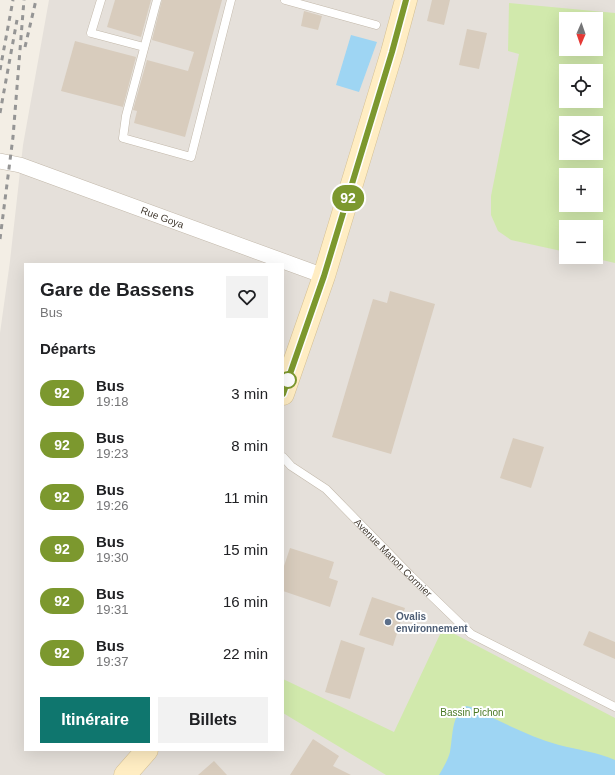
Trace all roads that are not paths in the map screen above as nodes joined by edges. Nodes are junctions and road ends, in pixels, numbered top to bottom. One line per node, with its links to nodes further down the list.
1 (101, 0): 7 (lane)
2 (157, 0): 7 (lane)
3 (231, 0): 7 (lane)
4 (285, 0): 6 (lane)
5 (406, 0): 9 (street)
6 (376, 25)
7 (144, 47)
8 (0, 161): 9 (street, Rue Goya)
9 (324, 276): 10 (street)
10 (284, 391)
11 (284, 458): 12 (lane, Avenue Manon Cormier)
12 (615, 707)
13 (146, 751): 14 (street)
14 (125, 775)

